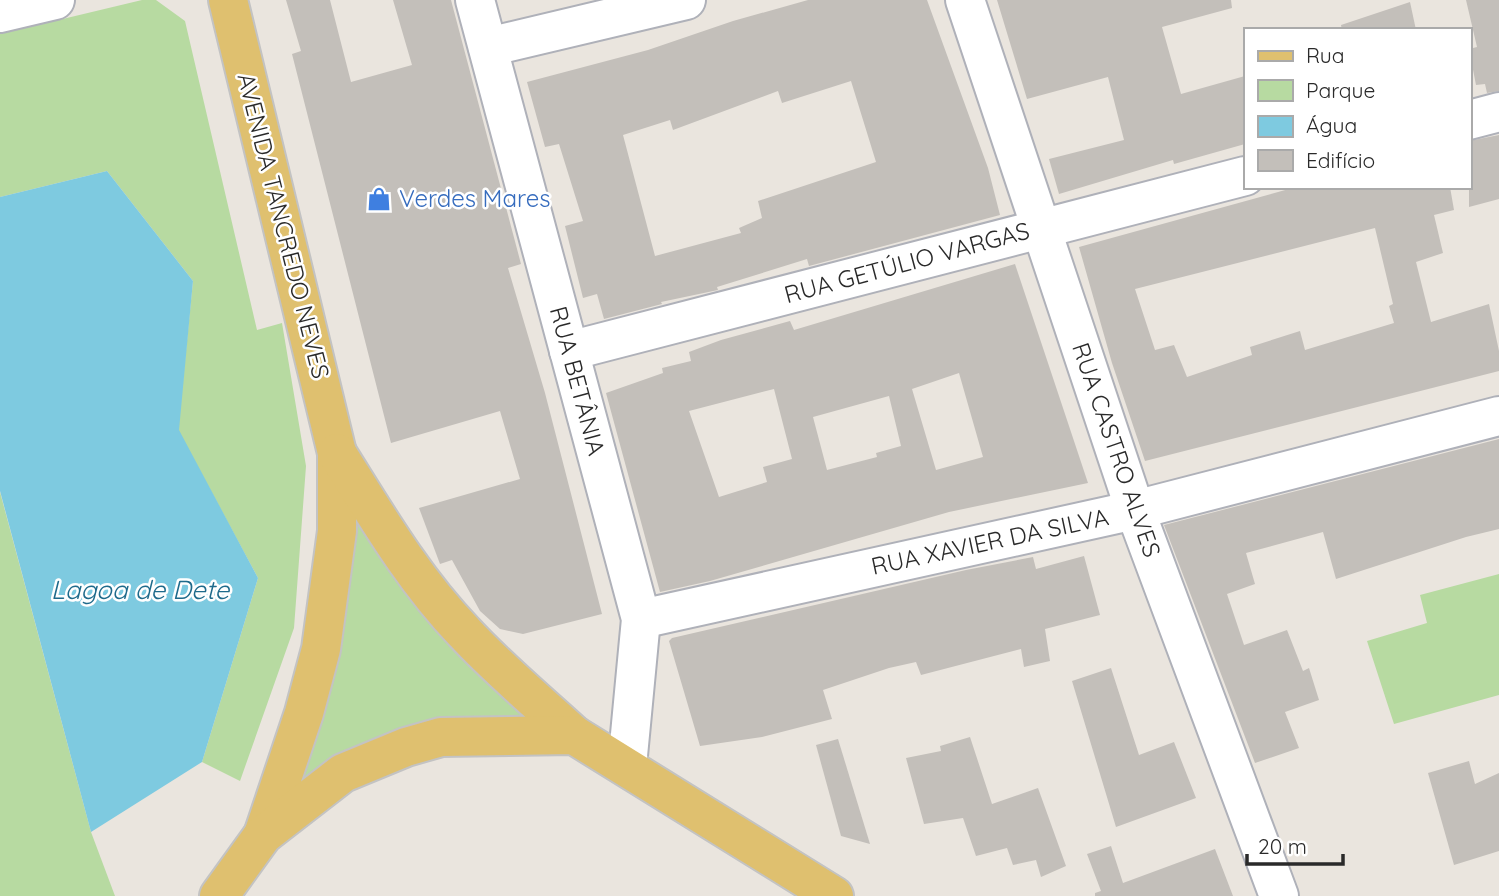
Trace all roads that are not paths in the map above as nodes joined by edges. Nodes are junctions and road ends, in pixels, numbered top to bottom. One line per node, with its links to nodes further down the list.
1 (54, 0): 6 (street)
2 (228, 0): 14 (main road, AVENIDA TANCREDO NEVES)
3 (475, 0): 7 (street, RUA BETÂNIA)
4 (686, 0): 7 (street)
5 (965, 0): 11 (street, RUA CASTRO ALVES)
6 (4, 8)
7 (488, 47): 12 (street, RUA BETÂNIA)
8 (1499, 112): 9 (street)
9 (1471, 119)
10 (1244, 176): 11 (street, RUA GETÚLIO VARGAS)
11 (1040, 228): 12 (street, RUA GETÚLIO VARGAS); 15 (street, RUA CASTRO ALVES)
12 (569, 351): 16 (street, RUA BETÂNIA)
13 (1499, 416): 15 (street, RUA XAVIER DA SILVA)
14 (337, 453): 17 (main road); 19 (main road)
15 (1135, 510): 16 (street, RUA XAVIER DA SILVA); 22 (street, RUA CASTRO ALVES)
16 (641, 619): 18 (street, RUA BETÂNIA)
17 (574, 735): 18 (main road); 19 (main road)
18 (627, 766): 21 (main road)
19 (263, 835): 20 (main road)
20 (219, 896)
21 (834, 896)
22 (1279, 896)

